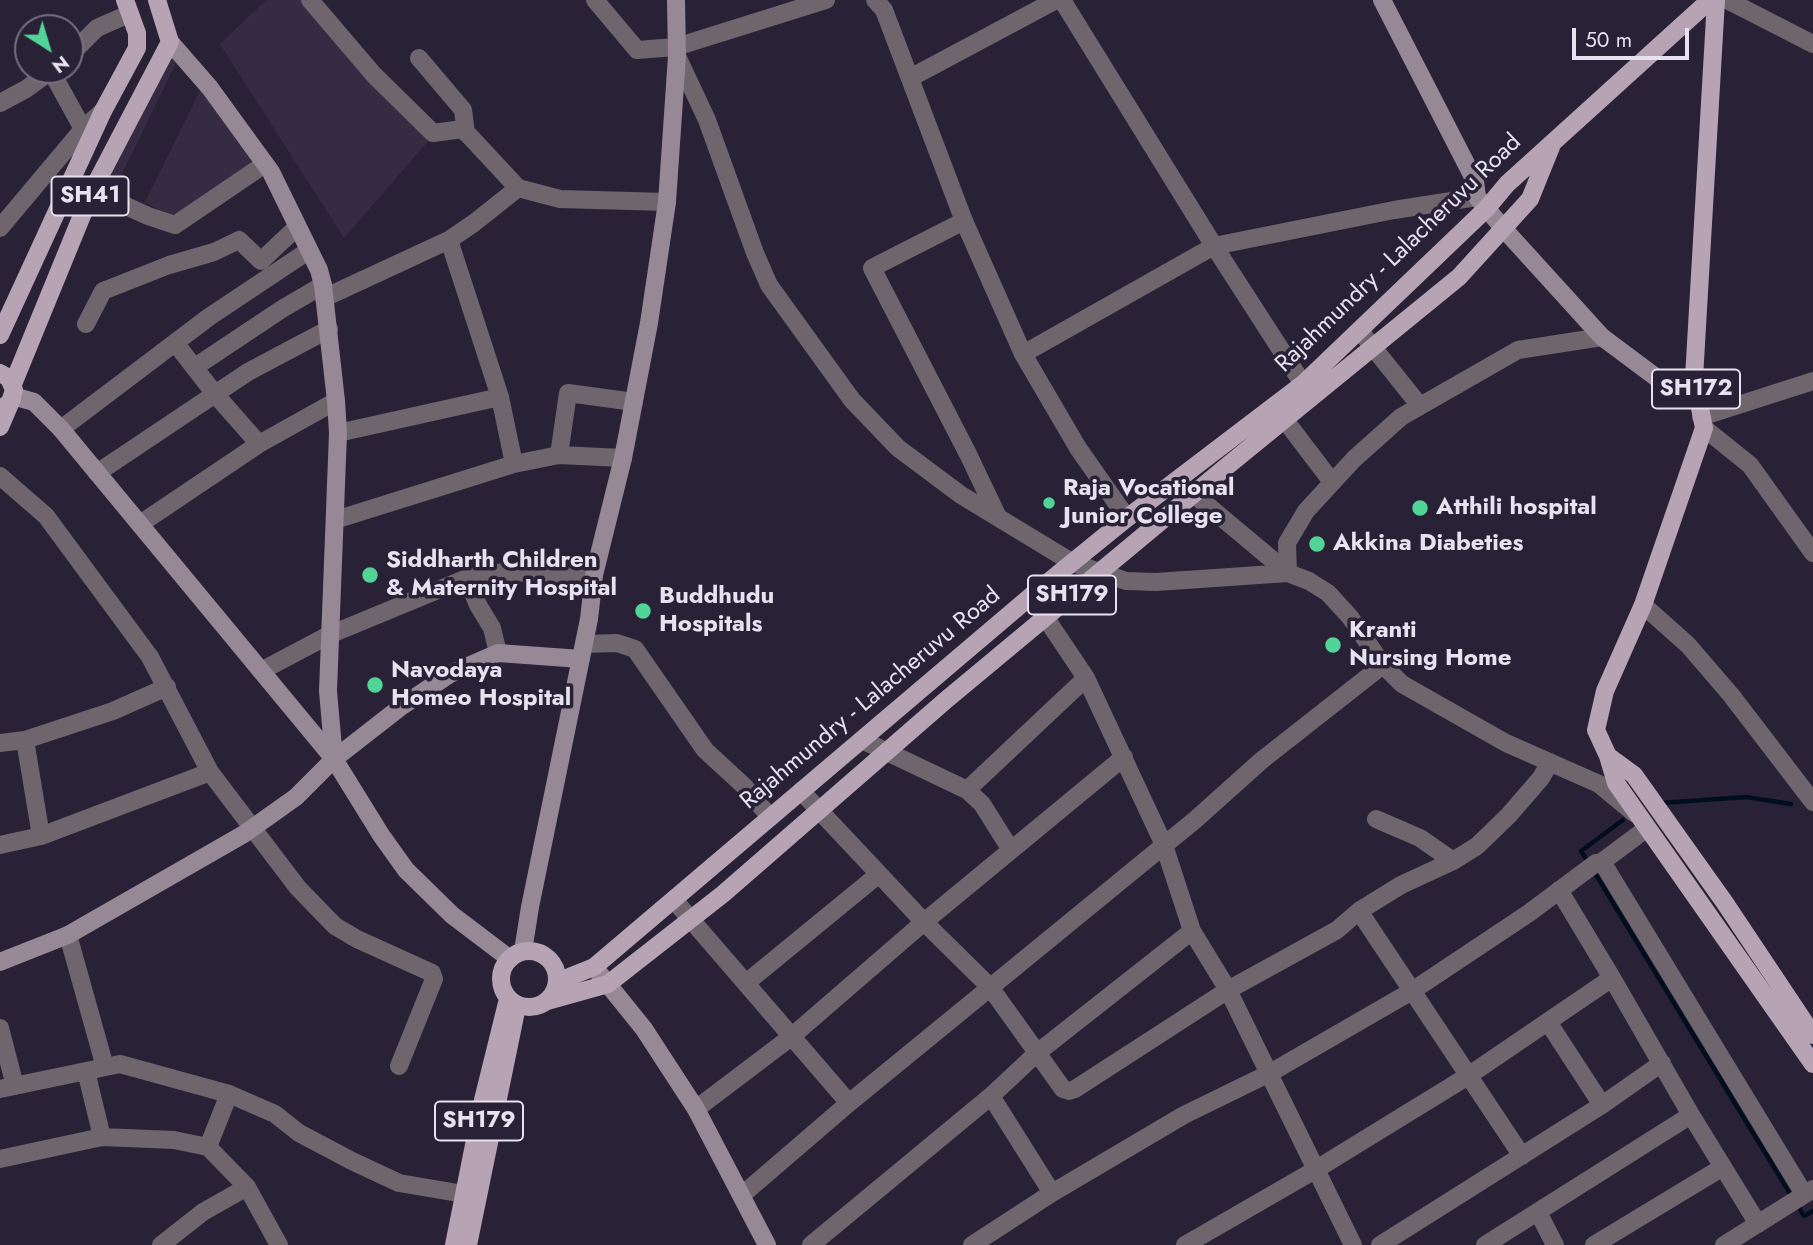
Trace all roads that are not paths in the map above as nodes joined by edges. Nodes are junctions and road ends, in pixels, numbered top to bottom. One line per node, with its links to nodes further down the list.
1 (310, 0): 25 (street)
2 (596, 0): 17 (street)
3 (676, 0): 17 (street)
4 (826, 0): 17 (street)
5 (875, 0): 19 (street)
6 (1056, 0): 19 (street)
7 (1062, 0): 38 (street)
8 (1382, 0): 32 (street)
9 (1710, 0): 26 (main road, Rajahmundry - Lalacheruvu Road / SH179)
10 (1716, 0): 50 (main road, SH172)
11 (1727, 0): 16 (street)
12 (127, 6): 14 (street); 23 (main road, SH41)
13 (159, 6): 15 (main road)
14 (84, 41)
15 (170, 42): 27 (street); 30 (main road, SH41)
16 (1813, 44)
17 (677, 52): 31 (street); 74 (street)
18 (419, 58): 25 (street)
19 (910, 78): 33 (street)
20 (33, 84): 22 (street)
21 (59, 84): 24 (street)
22 (0, 103)
23 (103, 111): 24 (street); 28 (main road, SH41)
24 (83, 129): 35 (street)
25 (466, 133): 29 (street)
26 (1554, 140): 32 (main road, Rajahmundry - Lalacheruvu Road / SH179); 36 (main road, SH179)
27 (265, 164): 30 (street); 34 (street)
28 (71, 181): 30 (street); 44 (main road, SH41)
29 (518, 188): 31 (street); 37 (street)
30 (92, 191): 52 (main road, SH41)
31 (667, 202): 57 (street)
32 (1482, 202): 36 (street); 38 (street); 43 (main road, Rajahmundry - Lalacheruvu Road / SH179)
33 (964, 221): 48 (street); 74 (street)
34 (297, 227): 39 (street); 41 (street)
35 (0, 228)
36 (1503, 228): 45 (street); 47 (main road, SH179)
37 (449, 240): 40 (street); 55 (street)
38 (1214, 246): 48 (street); 53 (street)
39 (309, 251): 40 (street); 46 (street)
40 (324, 291): 42 (street); 49 (street)
41 (86, 324)
42 (329, 329): 54 (street); 56 (street)
43 (1360, 331): 47 (street); 53 (main road, Rajahmundry - Lalacheruvu Road / SH179)
44 (0, 335)
45 (1602, 337): 50 (street); 58 (street)
46 (176, 344): 49 (street); 63 (street)
47 (1373, 347): 58 (street); 60 (main road, SH179)
48 (1023, 354): 75 (street)
49 (195, 367): 54 (street)
50 (1694, 378): 61 (main road, SH172)
51 (1813, 381): 61 (street)
52 (9, 384): 59 (main road, SH41); 62 (main road, SH41); 63 (street)
53 (1303, 384): 60 (main road, Rajahmundry - Lalacheruvu Road / SH179)
54 (215, 394): 65 (street); 69 (street)
55 (500, 397): 64 (street); 68 (street)
56 (336, 401): 64 (street); 65 (street)
57 (634, 402): 66 (street); 67 (street)
58 (1420, 406): 72 (street)
59 (0, 410)
60 (1279, 412): 71 (main road, Rajahmundry - Lalacheruvu Road / SH179); 72 (street); 73 (main road, SH179)
61 (1703, 422): 78 (street); 85 (main road, SH172)
62 (0, 427)
63 (61, 429): 69 (street)
64 (338, 433): 76 (street)
65 (259, 444): 77 (street)
66 (559, 455): 67 (street); 68 (street)
67 (623, 458): 82 (street)
68 (514, 464): 76 (street)
69 (97, 473): 77 (street)
70 (0, 476): 93 (street)
71 (1177, 480): 73 (street); 75 (main road, Rajahmundry - Lalacheruvu Road / SH179)
72 (1332, 482): 81 (street)
73 (1194, 494): 80 (main road, SH179); 81 (street)
74 (997, 515): 79 (street)
75 (1127, 518): 79 (main road, Rajahmundry - Lalacheruvu Road / SH179)
76 (335, 520): 87 (street)
77 (140, 524): 91 (street)
78 (1813, 553)
79 (1073, 563): 80 (street); 84 (main road, Rajahmundry - Lalacheruvu Road / SH179)
80 (1100, 572): 81 (street); 86 (main road, SH179)
81 (1287, 573): 90 (street)
82 (594, 575): 83 (street); 88 (street)
83 (467, 578): 87 (street); 89 (street)
84 (1031, 596): 86 (street); 95 (main road, Rajahmundry - Lalacheruvu Road / SH179)
85 (1643, 605): 98 (main road, SH172); 105 (street)
86 (1046, 617): 92 (street); 97 (main road, SH179)
87 (329, 635): 91 (street); 100 (street)
88 (582, 652): 89 (street); 107 (street); 125 (street)
89 (498, 653): 100 (street)
90 (1383, 665): 101 (street); 113 (street)
91 (261, 671): 100 (street)
92 (1086, 678): 99 (street); 104 (street)
93 (167, 687): 94 (street); 102 (street)
94 (24, 740): 96 (street); 111 (street)
95 (862, 740): 97 (street); 103 (main road, Rajahmundry - Lalacheruvu Road / SH179)
96 (0, 743)
97 (887, 752): 104 (street); 106 (main road, SH179)
98 (1608, 756): 109 (main road, SH172); 139 (main road)
99 (1124, 757): 113 (street); 114 (street)
100 (334, 759): 110 (street); 125 (street)
101 (1550, 762): 109 (street); 115 (street)
102 (210, 772): 110 (street); 111 (street)
103 (801, 790): 106 (street); 107 (main road, Rajahmundry - Lalacheruvu Road / SH179)
104 (967, 790): 114 (street)
105 (1813, 802)
106 (820, 810): 117 (street); 121 (main road, SH179)
107 (770, 817): 119 (main road, Rajahmundry - Lalacheruvu Road / SH179)
108 (1376, 819): 115 (street)
109 (1642, 823): 116 (street); 143 (main road, SH172)
110 (253, 828): 124 (street); 144 (street)
111 (41, 836): 112 (street)
112 (0, 845)
113 (1164, 845): 123 (street); 132 (street)
114 (1011, 850): 122 (street)
115 (1453, 861): 120 (street)
116 (1599, 864): 118 (street); 163 (street)
117 (879, 874): 122 (street); 130 (street)
118 (1559, 890): 128 (street); 134 (street)
119 (674, 900): 121 (street); 127 (main road, Rajahmundry - Lalacheruvu Road / SH179)
120 (1359, 911): 133 (street); 134 (street)
121 (690, 919): 130 (street); 131 (main road, SH179)
122 (924, 922): 132 (street); 140 (street)
123 (1192, 931): 133 (street); 141 (street)
124 (68, 934): 126 (street); 145 (street)
125 (517, 955): 129 (main road); 136 (main road, SH179)
126 (0, 962)
127 (594, 967): 129 (main road, Rajahmundry - Lalacheruvu Road / SH179); 131 (street)
128 (1612, 978): 137 (street); 142 (street)
129 (559, 981): 135 (main road)
130 (746, 983): 140 (street)
131 (608, 984): 135 (main road, SH179); 154 (street)
132 (990, 987): 141 (street); 152 (street)
133 (1228, 990): 141 (street); 147 (street)
134 (1412, 991): 147 (street); 148 (street)
135 (547, 1001): 136 (main road, SH179)
136 (513, 1002): 165 (main road, SH179); 172 (main road, SH179)
137 (1548, 1022): 148 (street); 153 (street)
138 (0, 1028): 149 (street)
139 (1813, 1035)
140 (791, 1037): 152 (street); 154 (street)
141 (1037, 1053): 151 (street)
142 (1662, 1063): 153 (street); 155 (street)
143 (1813, 1064)
144 (399, 1066)
145 (105, 1067): 146 (street); 150 (street)
146 (86, 1071): 149 (street); 156 (street)
147 (1270, 1073): 161 (street); 164 (street)
148 (1468, 1076): 158 (street); 161 (street)
149 (7, 1088)
150 (229, 1094): 157 (street); 165 (street)
151 (991, 1096): 164 (street); 174 (street)
152 (849, 1102): 166 (street)
153 (1602, 1105): 158 (street)
154 (696, 1109): 166 (street)
155 (1691, 1115): 160 (street); 167 (street)
156 (102, 1137): 157 (street); 159 (street)
157 (208, 1147): 162 (street)
158 (1522, 1156): 178 (street)
159 (0, 1158)
160 (1723, 1167): 168 (street); 181 (street)
161 (1315, 1170): 176 (street); 177 (street)
162 (247, 1187): 169 (street); 170 (street)
163 (1809, 1192): 168 (street)
164 (1052, 1193): 175 (street)
165 (464, 1194): 171 (main road, SH179)
166 (742, 1195): 173 (street)
167 (1538, 1212): 179 (street); 180 (street)
168 (1758, 1224): 182 (street)
169 (275, 1244)
170 (161, 1245)
171 (454, 1245)
172 (468, 1245)
173 (767, 1245)
174 (811, 1245)
175 (972, 1245)
176 (1185, 1245)
177 (1353, 1245)
178 (1380, 1245)
179 (1485, 1245)
180 (1555, 1245)
181 (1594, 1245)
182 (1724, 1245)

